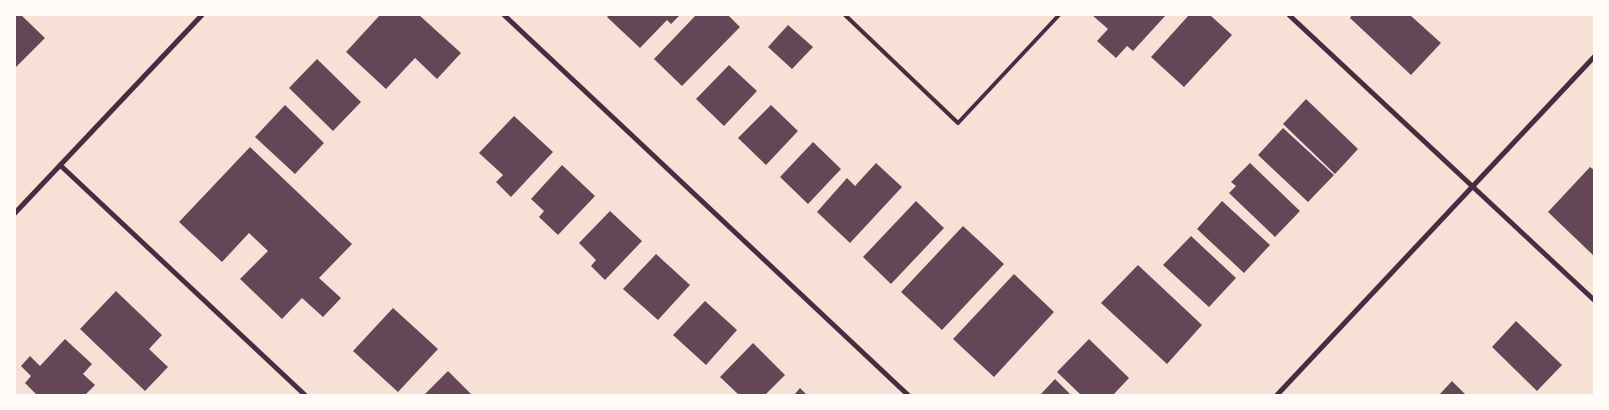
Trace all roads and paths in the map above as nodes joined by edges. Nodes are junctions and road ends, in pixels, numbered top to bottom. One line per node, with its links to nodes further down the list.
1 (202, 15): 7 (street)
2 (504, 15): 12 (street)
3 (845, 15): 4 (lane)
4 (1059, 15)
5 (1289, 15): 8 (street)
6 (1594, 57): 8 (street)
7 (60, 165): 9 (street); 11 (street)
8 (1472, 186): 10 (street); 13 (street)
9 (15, 213)
10 (1594, 300)
11 (305, 395)
12 (908, 395)
13 (1277, 395)

